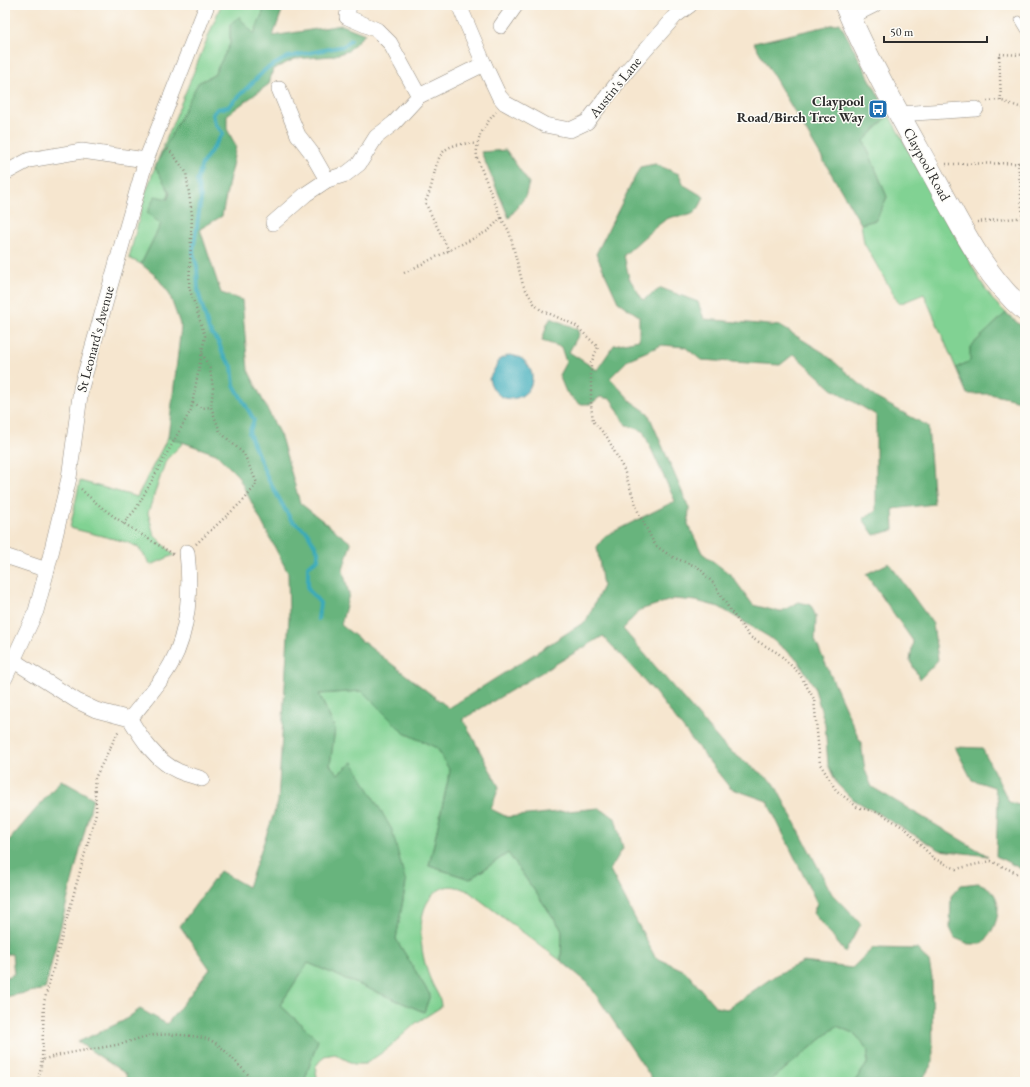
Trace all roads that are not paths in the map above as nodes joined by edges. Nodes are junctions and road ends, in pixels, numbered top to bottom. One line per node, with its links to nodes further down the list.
1 (207, 5): 16 (street, St Leonard's Avenue)
2 (349, 5): 13 (street)
3 (459, 5): 11 (street)
4 (516, 5): 9 (street)
5 (690, 5): 11 (street, Austin's Lane)
6 (874, 5): 7 (street)
7 (848, 11): 15 (street, Claypool Road)
8 (1019, 20): 10 (lane)
9 (501, 26)
10 (1025, 30)
11 (484, 64): 13 (street)
12 (279, 89): 18 (street)
13 (419, 96): 18 (street)
14 (976, 109): 15 (street)
15 (899, 114): 20 (street, Claypool Road)
16 (146, 160): 17 (street); 23 (street, St Leonard's Avenue)
17 (5, 173)
18 (327, 180): 19 (street)
19 (273, 222)
20 (1025, 311)
21 (186, 548): 26 (street)
22 (5, 556): 23 (street)
23 (47, 570): 24 (street, St Leonard's Avenue)
24 (14, 661): 25 (street, St Leonard's Avenue); 26 (street)
25 (5, 678)
26 (128, 718): 27 (street)
27 (204, 779)

